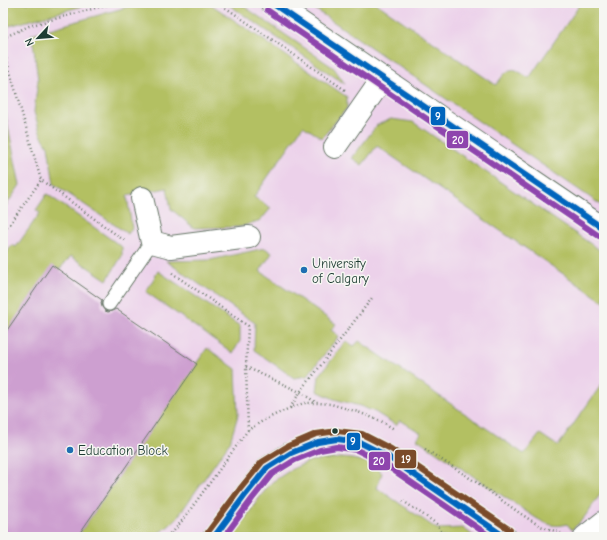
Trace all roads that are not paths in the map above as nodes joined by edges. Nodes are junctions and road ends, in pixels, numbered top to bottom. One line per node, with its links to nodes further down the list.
1 (272, 3): 2 (street)
2 (383, 78): 3 (street); 5 (street)
3 (335, 147)
4 (142, 198): 7 (street)
5 (604, 230)
6 (249, 237): 7 (street)
7 (152, 242): 8 (lane)
8 (109, 304)
9 (603, 528): 12 (street)
10 (214, 537): 11 (street)
11 (505, 537)
12 (585, 537)

